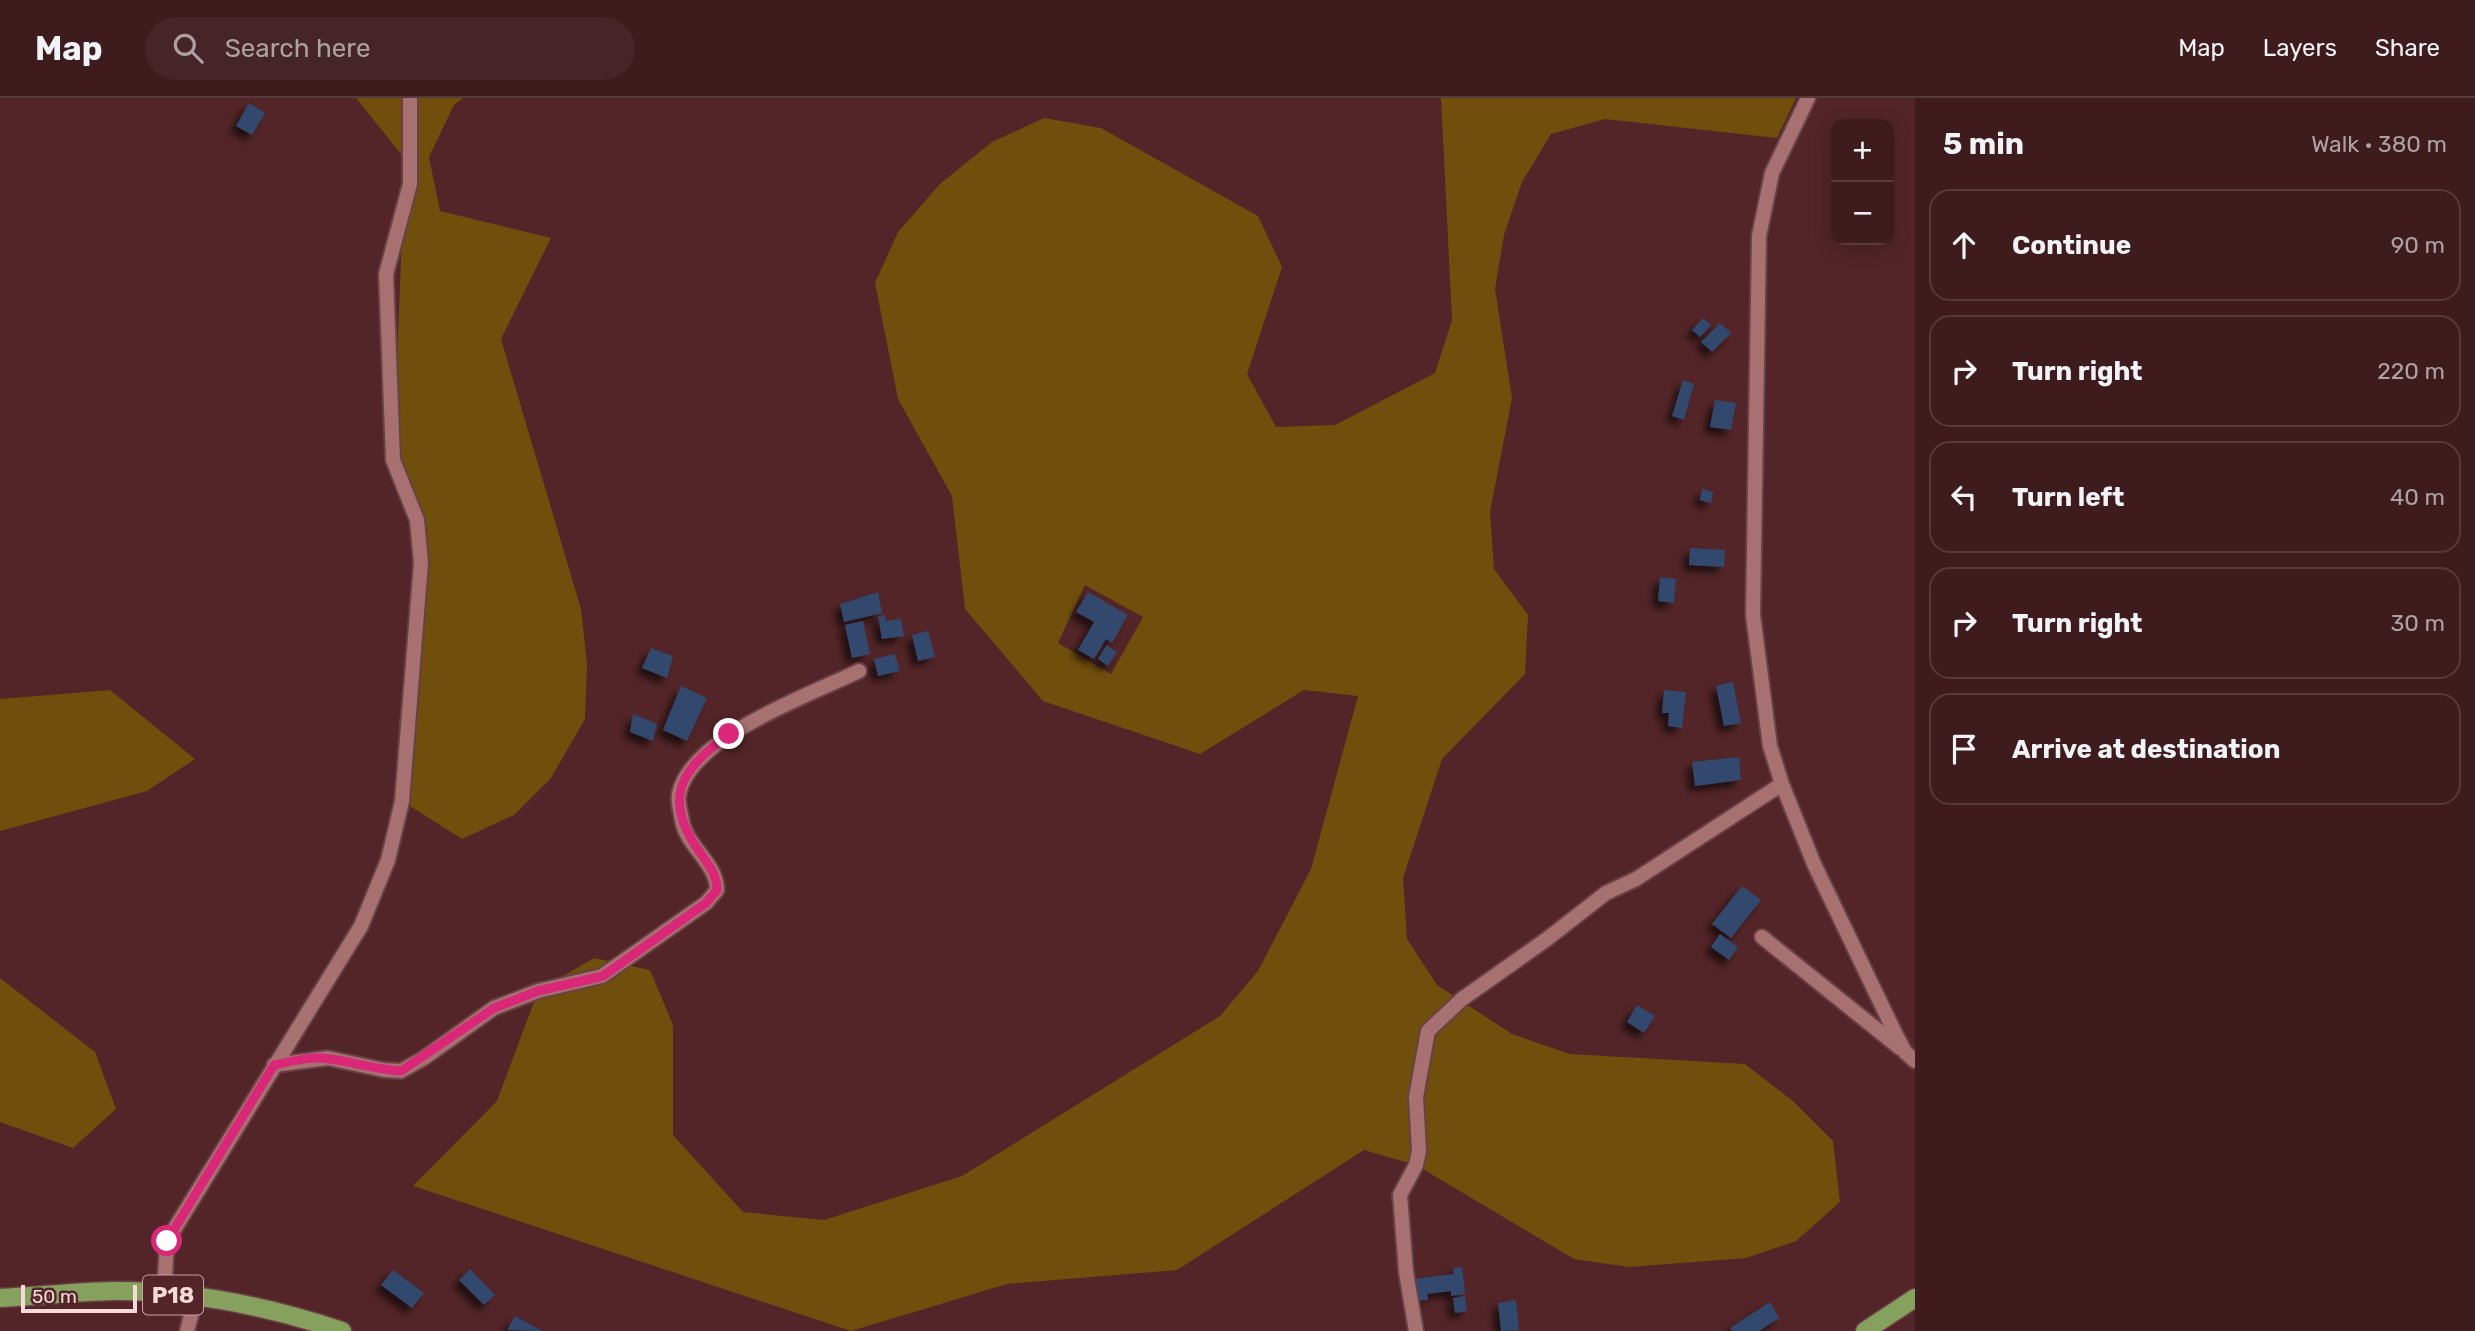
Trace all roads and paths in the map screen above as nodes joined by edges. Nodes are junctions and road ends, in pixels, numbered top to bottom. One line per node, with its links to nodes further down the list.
1 (410, 98): 7 (street)
2 (1808, 98): 4 (street)
3 (859, 671): 7 (street)
4 (1782, 784): 6 (street); 14 (street)
5 (1762, 937): 6 (street)
6 (1910, 1056)
7 (274, 1065): 8 (street)
8 (164, 1295): 9 (main road, P18); 10 (main road, P18)
9 (196, 1297): 12 (street); 13 (main road, P18)
10 (0, 1298)
11 (1915, 1298): 15 (main road)
12 (187, 1331)
13 (342, 1331)
14 (1416, 1331)
15 (1865, 1331)

